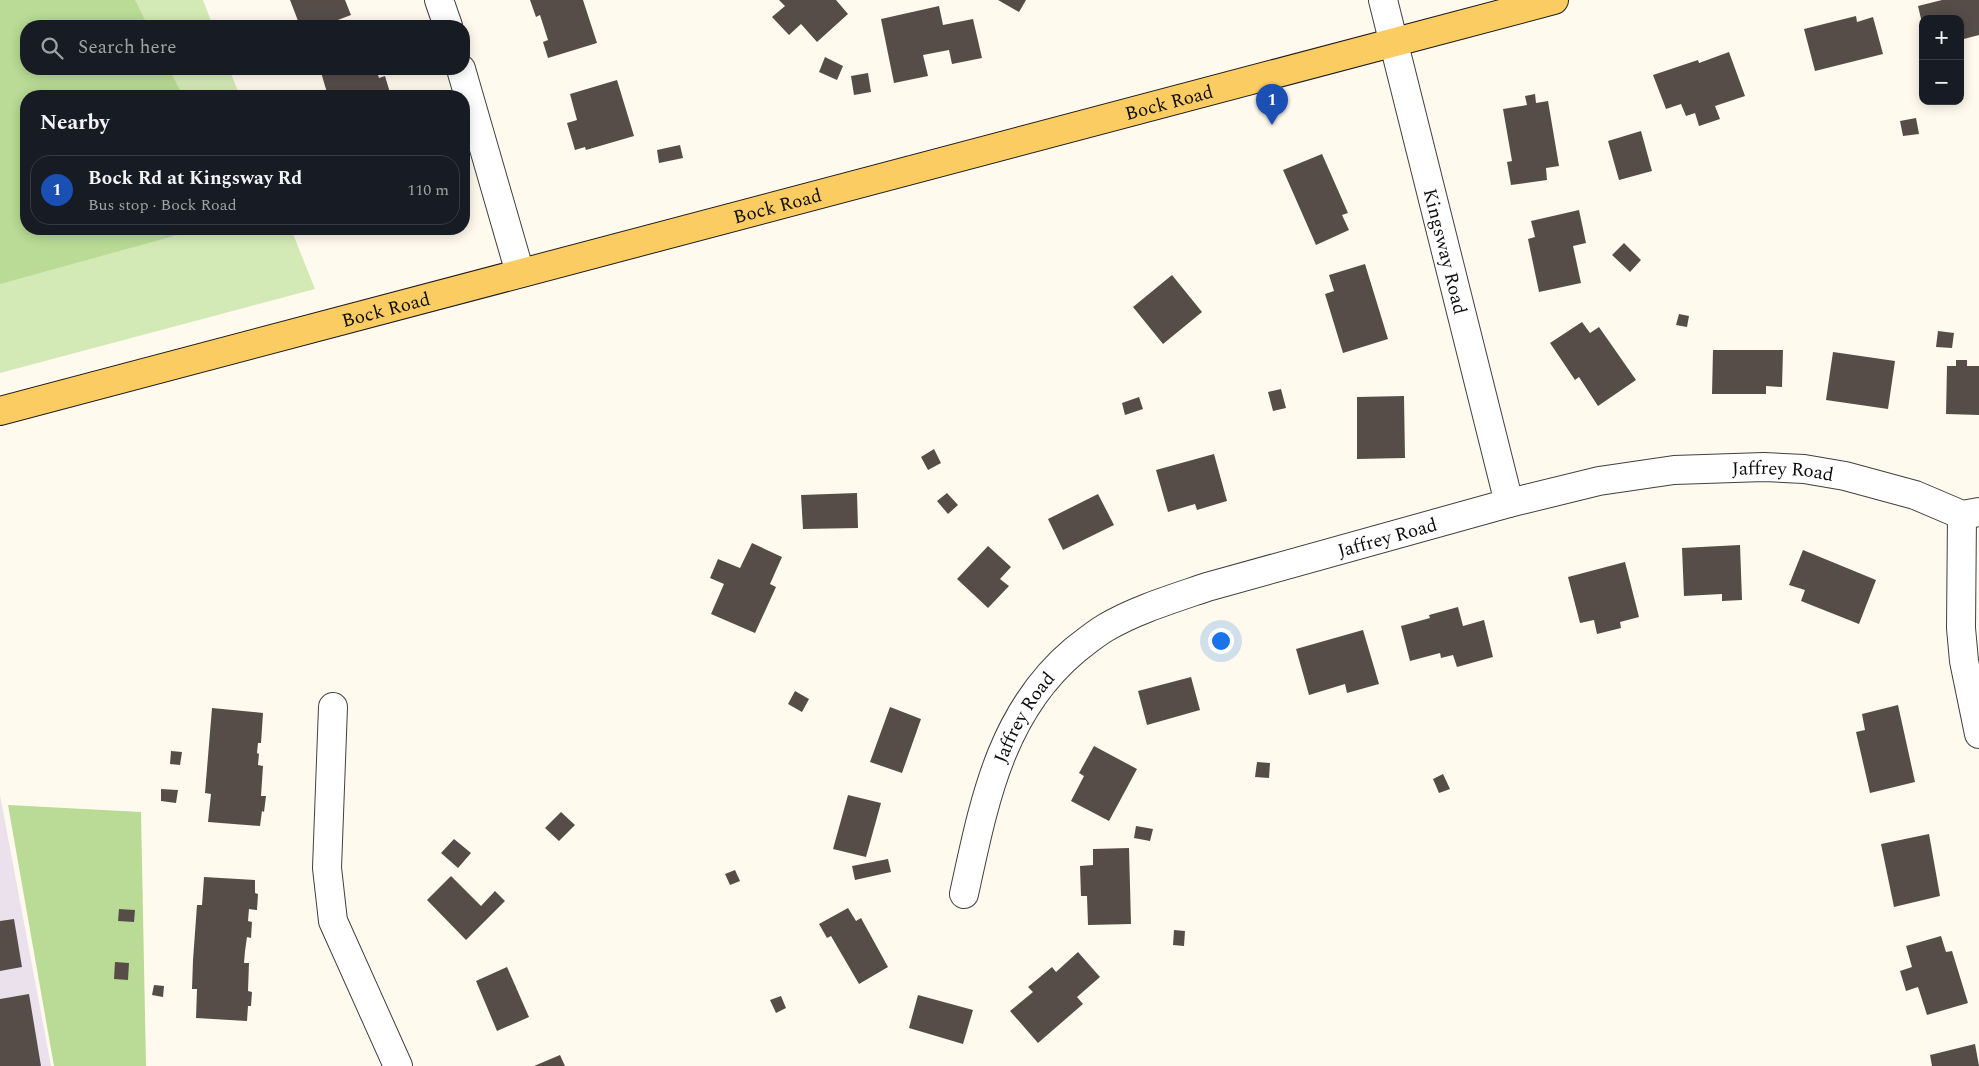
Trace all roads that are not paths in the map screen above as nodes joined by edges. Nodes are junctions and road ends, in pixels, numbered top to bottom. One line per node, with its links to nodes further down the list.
1 (439, 0): 4 (street)
2 (1383, 0): 5 (street, Kingsway Road)
3 (1554, 0): 5 (main road, Bock Road)
4 (446, 20)
5 (1394, 42): 9 (main road, Bock Road); 11 (street, Kingsway Road)
6 (463, 75): 7 (street)
7 (467, 90)
8 (470, 100): 9 (street)
9 (520, 273): 10 (main road, Bock Road)
10 (0, 411)
11 (1509, 502): 12 (street, Jaffrey Road); 15 (street, Jaffrey Road)
12 (1971, 514): 14 (street)
13 (333, 707): 16 (street)
14 (1979, 734)
15 (964, 894)
16 (398, 1066)

